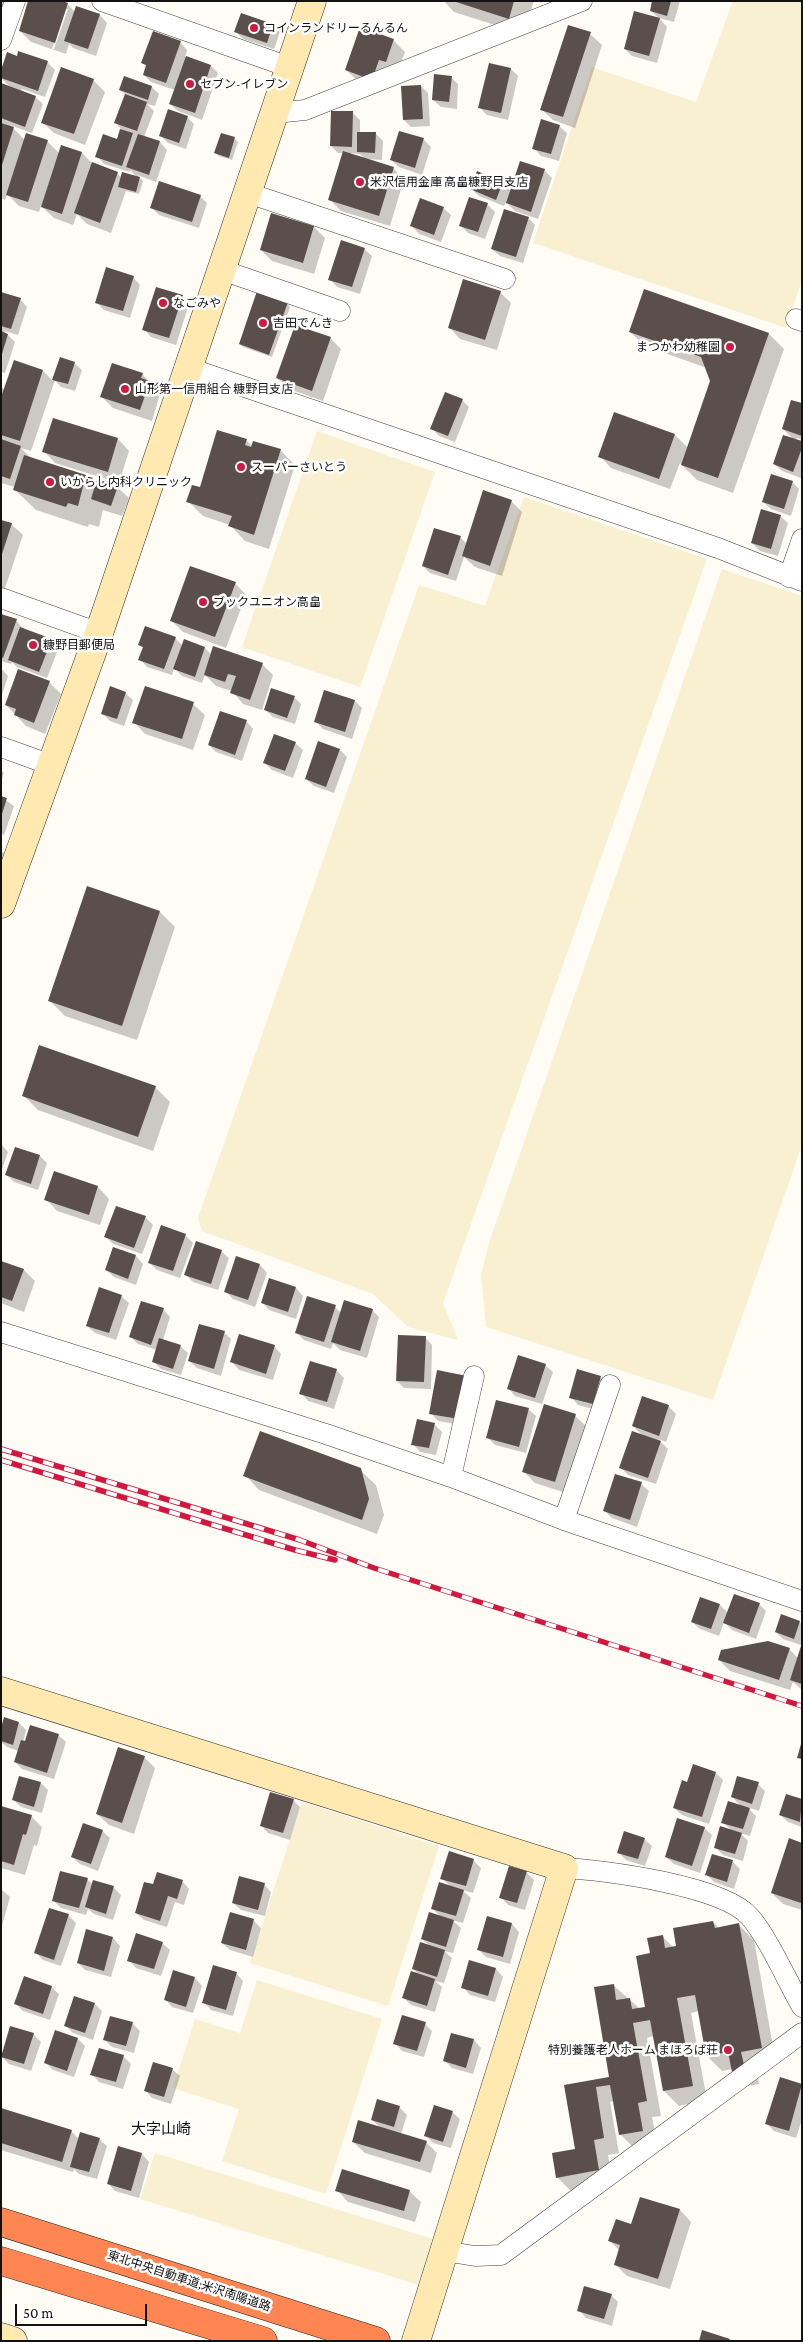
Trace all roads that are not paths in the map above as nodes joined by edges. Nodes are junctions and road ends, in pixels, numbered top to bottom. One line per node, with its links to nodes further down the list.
1 (15, 1): 5 (street)
2 (102, 1): 6 (street)
3 (312, 1): 6 (street)
4 (582, 1): 7 (street)
5 (1, 40)
6 (290, 67): 7 (street)
7 (275, 113): 8 (street)
8 (248, 193): 9 (street); 10 (street)
9 (222, 270): 11 (street); 12 (street)
10 (505, 279)
11 (340, 312)
12 (189, 368): 14 (street); 16 (street)
13 (802, 539): 14 (street)
14 (795, 579)
15 (1, 598): 16 (street)
16 (98, 632): 18 (street)
17 (1, 747): 18 (street)
18 (51, 765): 19 (street)
19 (1, 904)
20 (1, 1332): 23 (street)
21 (474, 1376): 23 (street)
22 (610, 1385): 24 (street)
23 (451, 1477): 24 (street)
24 (564, 1520): 25 (street)
25 (802, 1601)
26 (1, 1691): 27 (street)
27 (564, 1868): 28 (street); 31 (street)
28 (802, 2007)
29 (802, 2033): 31 (street)
30 (1, 2222): 36 (highway, 東北中央自動車道;米沢南陽道路)
31 (444, 2251): 37 (street)
32 (1, 2261): 35 (highway)
33 (1, 2337): 34 (street)
34 (13, 2341)
35 (264, 2341)
36 (376, 2341)
37 (416, 2341)

